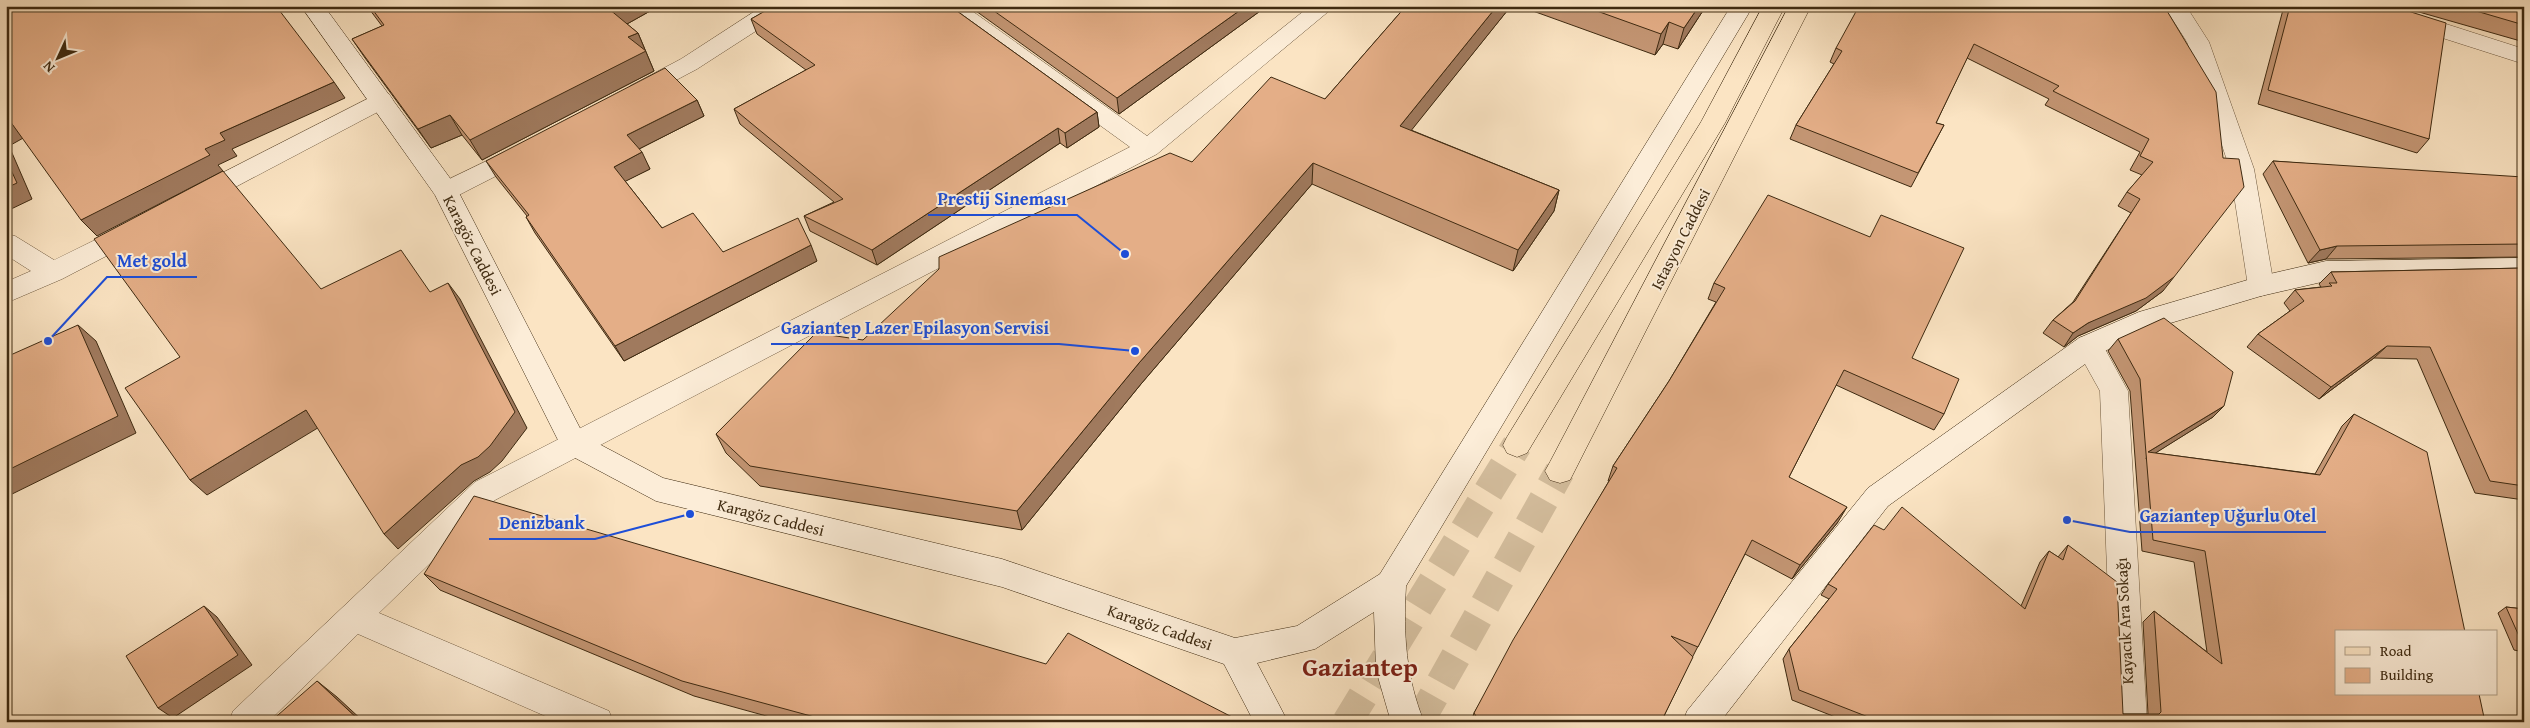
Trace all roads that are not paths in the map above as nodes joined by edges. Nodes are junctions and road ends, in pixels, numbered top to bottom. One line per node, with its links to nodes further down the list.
1 (312, 6): 13 (street, Karagöz Caddesi)
2 (779, 6): 12 (street)
3 (950, 6): 15 (street)
4 (1324, 6): 15 (street)
5 (1742, 6): 26 (street)
6 (1774, 6): 24 (main road)
7 (1800, 6): 25 (main road, Istasyon Caddesi)
8 (2175, 6): 20 (street)
9 (2366, 6): 10 (street)
10 (2431, 17): 11 (street)
11 (2524, 57)
12 (623, 99)
13 (381, 100): 16 (street, Karagöz Caddesi); 19 (street)
14 (539, 143): 16 (street)
15 (1148, 148): 23 (street)
16 (446, 191): 23 (street, Karagöz Caddesi)
17 (6, 243): 19 (street)
18 (2524, 268): 20 (street)
19 (53, 272): 21 (street)
20 (2261, 286): 22 (street)
21 (6, 293)
22 (2089, 346): 33 (street); 34 (street, Kayacık Ara Sokağı)
23 (574, 444): 27 (street); 28 (street, Karagöz Caddesi)
24 (1517, 445)
25 (1560, 471)
26 (1391, 584): 28 (street); 32 (street)
27 (354, 617): 29 (street); 30 (street)
28 (1235, 653): 31 (street)
29 (245, 722)
30 (597, 722)
31 (1272, 722)
32 (1408, 722)
33 (1699, 722)
34 (2130, 722)

